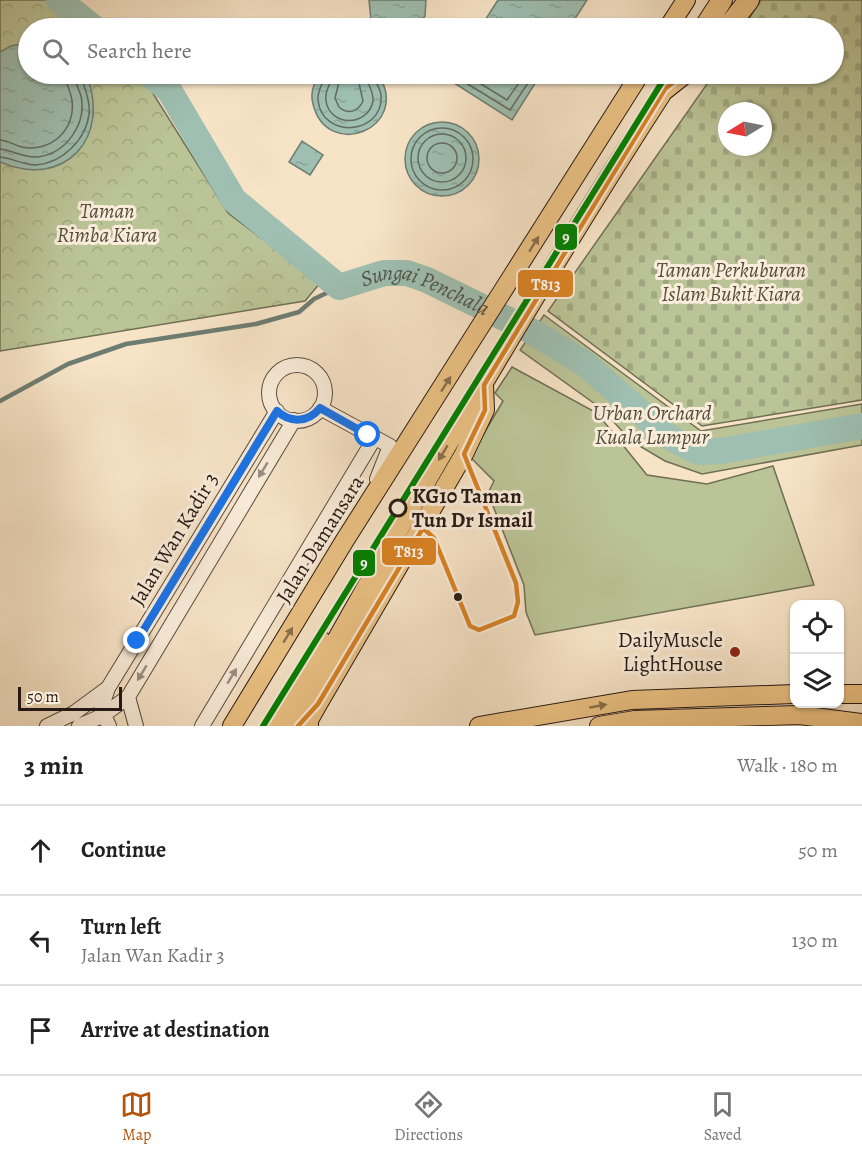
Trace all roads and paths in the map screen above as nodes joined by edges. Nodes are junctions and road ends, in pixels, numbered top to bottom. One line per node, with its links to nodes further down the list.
1 (686, 0): 4 (main road)
2 (722, 0): 5 (highway)
3 (749, 0): 6 (highway)
4 (674, 18)
5 (710, 18)
6 (735, 18)
7 (634, 84): 14 (main road, Jalan Damansara, one-way to 7)
8 (668, 84): 9 (main road)
9 (484, 385): 15 (main road, one-way to 15); 21 (main road)
10 (320, 408): 11 (street); 12 (street); 13 (street)
11 (277, 411): 12 (street); 16 (street, Jalan Wan Kadir 3)
12 (294, 420): 20 (street, Jalan Wan Kadir 3, one-way to 20)
13 (372, 436): 14 (street); 27 (street, one-way to 13)
14 (368, 504): 28 (main road, Jalan Damansara, one-way to 14)
15 (393, 538): 29 (main road); 30 (main road)
16 (108, 688): 22 (street, Jalan Wan Kadir 3); 24 (street, Jalan Wan Kadir 3)
17 (862, 693): 19 (main road)
18 (790, 694): 33 (main road, one-way to 18)
19 (844, 694)
20 (128, 697): 22 (street, Jalan Wan Kadir 3); 26 (street)
21 (318, 704): 31 (main road); 32 (main road)
22 (106, 721): 25 (street, Jalan Wan Kadir 3)
23 (862, 723): 34 (main road)
24 (47, 726)
25 (79, 726)
26 (136, 726)
27 (202, 726)
28 (232, 726)
29 (270, 726)
30 (288, 726)
31 (298, 726)
32 (309, 726)
33 (479, 726)
34 (598, 726)

